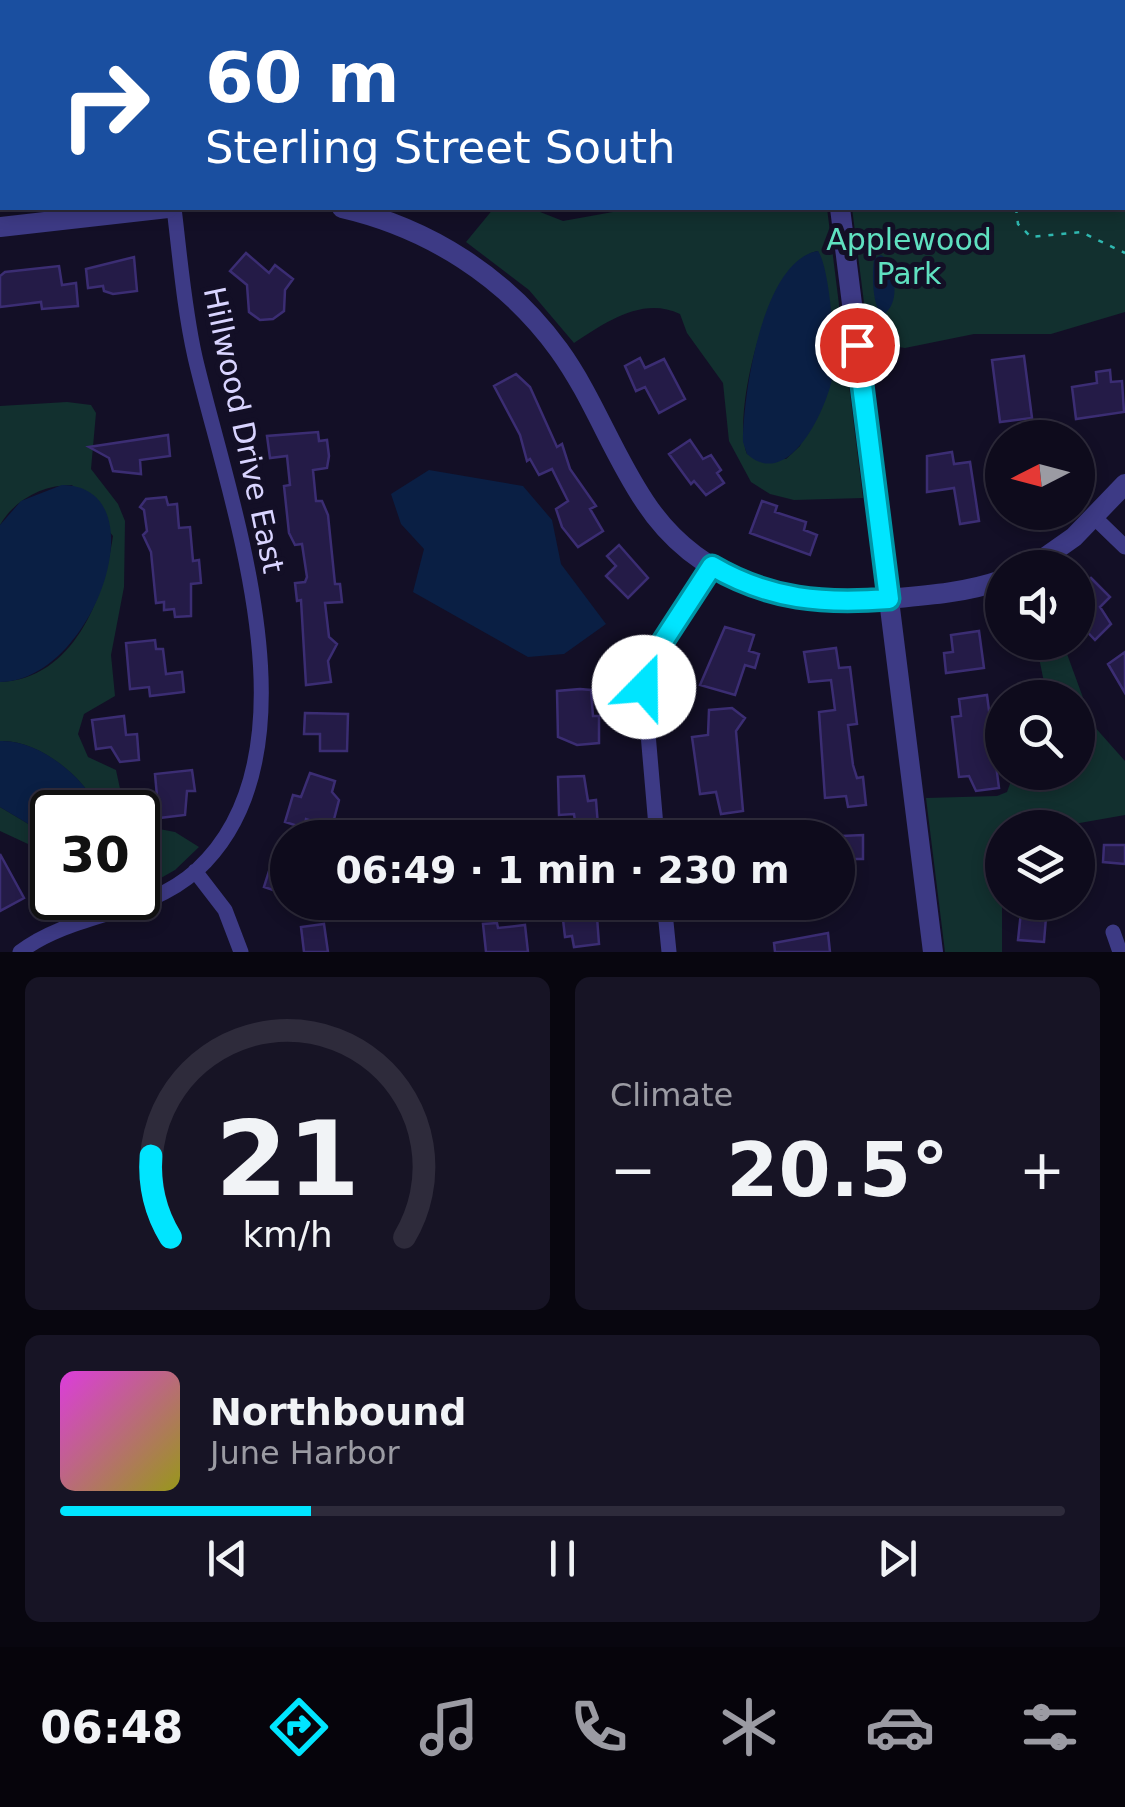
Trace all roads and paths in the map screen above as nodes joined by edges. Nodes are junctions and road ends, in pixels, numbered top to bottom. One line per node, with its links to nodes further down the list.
1 (153, 210): 6 (street)
2 (171, 210): 18 (street, Hillwood Drive East)
3 (350, 210): 14 (street)
4 (840, 210): 16 (street)
5 (1016, 210): 7 (path)
6 (0, 227)
7 (1125, 253)
8 (1125, 484): 9 (street)
9 (1095, 516)
10 (1095, 518): 12 (street)
11 (1080, 530): 13 (street)
12 (1125, 547)
13 (1057, 550)
14 (712, 566): 16 (street); 17 (street)
15 (985, 583): 16 (street)
16 (889, 599): 24 (street)
17 (655, 820)
18 (195, 872): 21 (street, Hillwood Drive East); 22 (street)
19 (666, 920): 23 (street)
20 (1113, 932): 25 (street)
21 (20, 952)
22 (241, 952)
23 (670, 952)
24 (934, 952)
25 (1120, 952)

